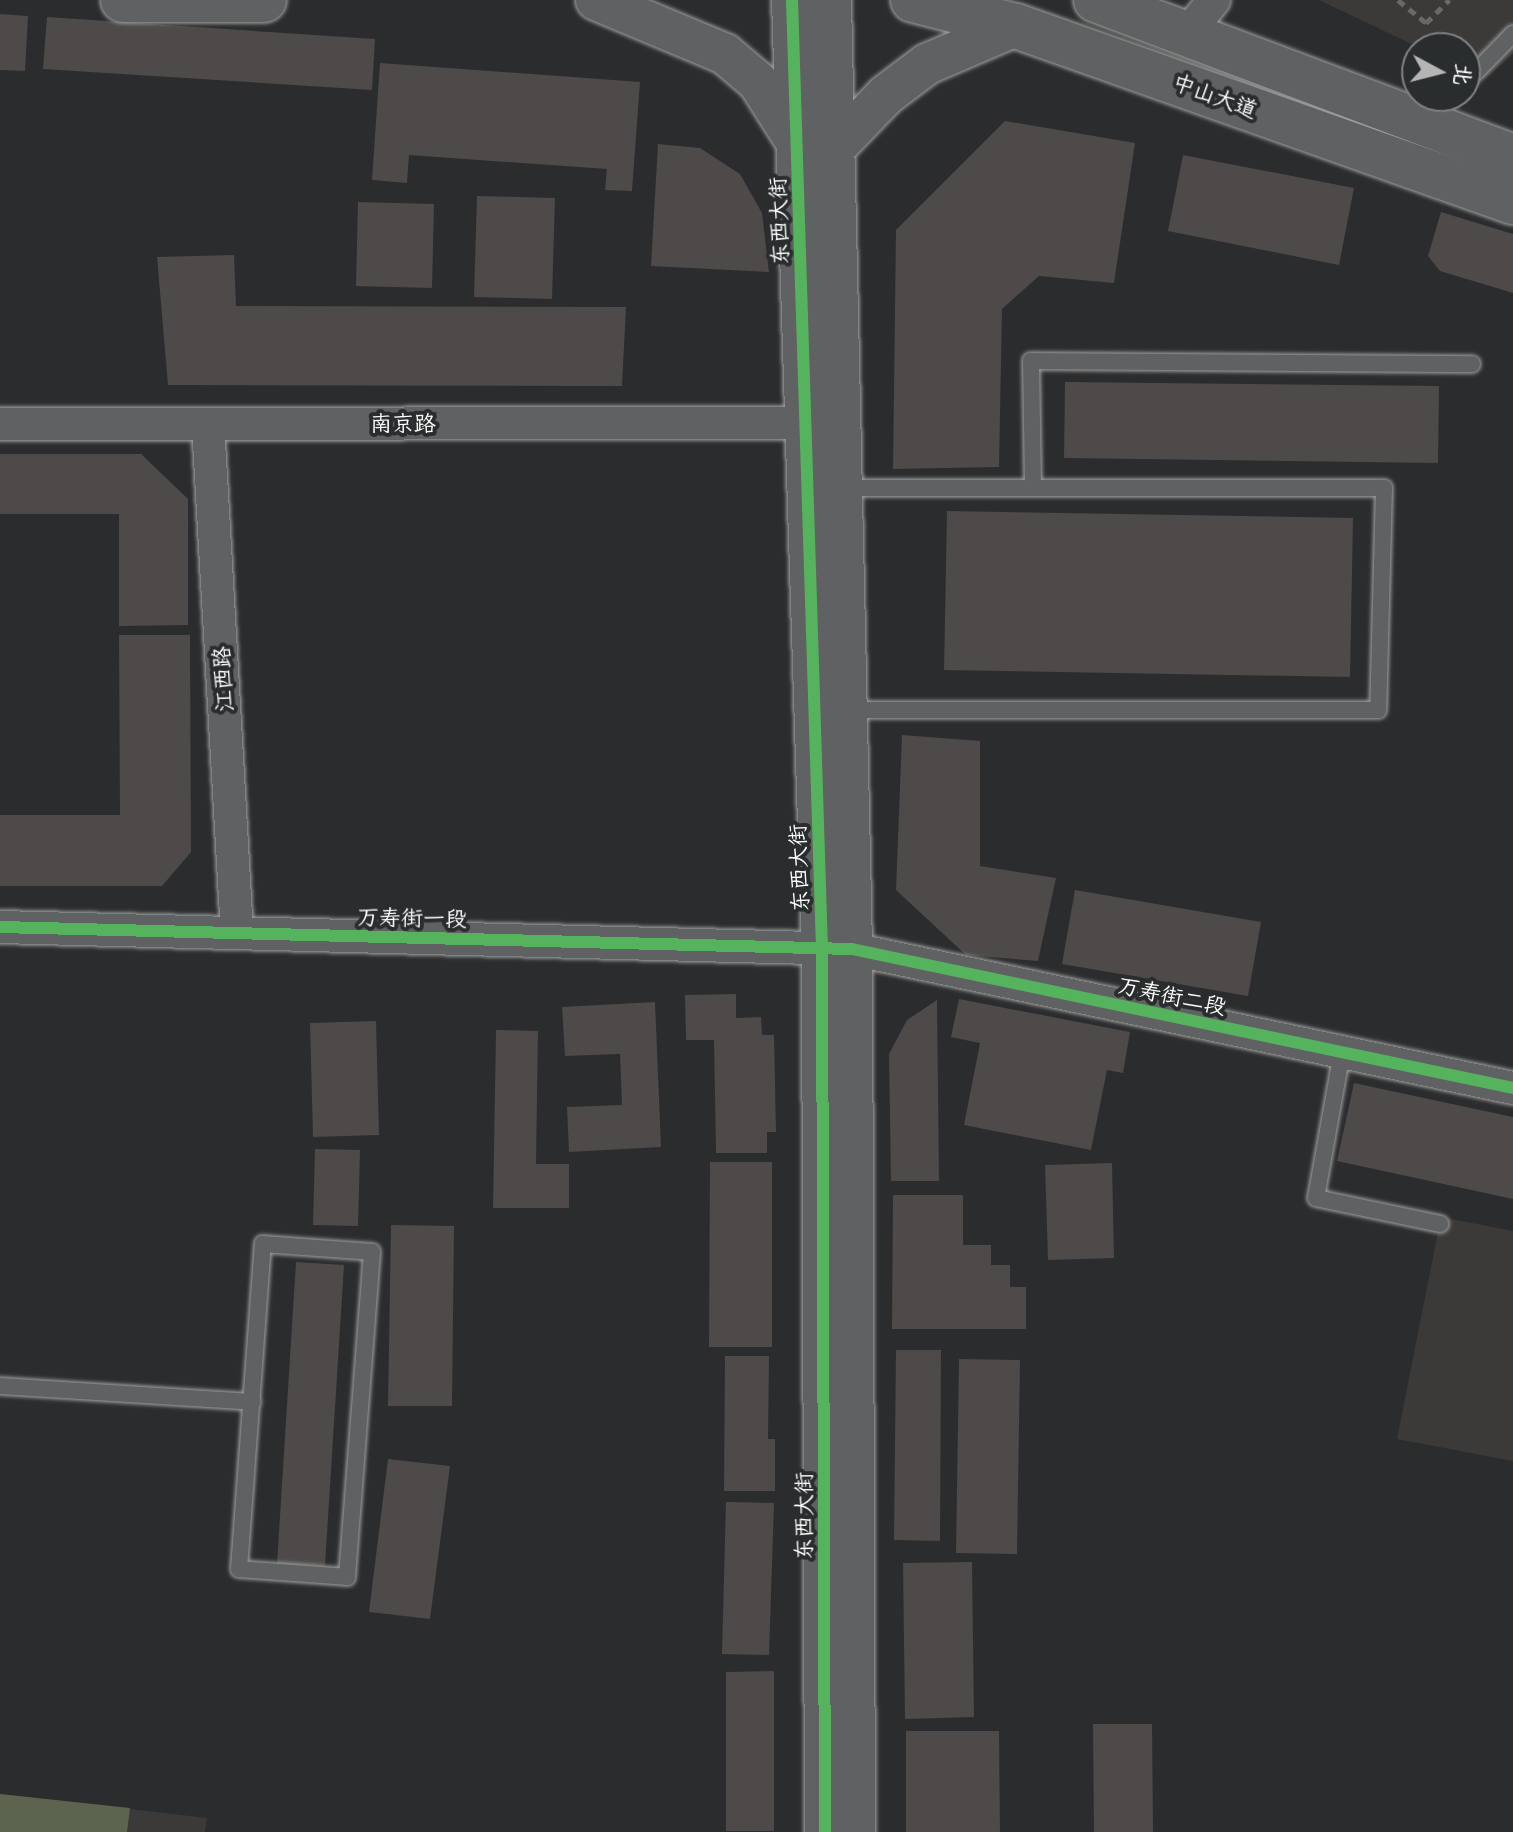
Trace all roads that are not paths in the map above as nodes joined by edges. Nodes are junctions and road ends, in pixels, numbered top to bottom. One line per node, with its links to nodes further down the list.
1 (123, 0): 2 (main road)
2 (264, 0)
3 (596, 0): 15 (street)
4 (792, 0): 15 (street, 东西大街)
5 (831, 0): 15 (street, 东西大街)
6 (913, 0): 9 (main road, 中山大道)
7 (1096, 0): 11 (main road)
8 (1214, 0): 11 (street)
9 (1016, 26): 15 (street); 17 (main road, 中山大道)
10 (1513, 34): 12 (lane)
11 (1186, 35): 13 (main road)
12 (1481, 67)
13 (1401, 99)
14 (1442, 112): 16 (main road)
15 (815, 145): 19 (street, 东西大街); 22 (street, 东西大街)
16 (1513, 157)
17 (1513, 202)
18 (1472, 364): 23 (lane)
19 (805, 423): 21 (street, 南京路); 27 (street, 东西大街)
20 (0, 424): 21 (street, 南京路)
21 (208, 424): 26 (street, 江西路)
22 (842, 488): 23 (lane); 27 (street, 东西大街)
23 (1033, 488): 24 (lane)
24 (854, 710)
25 (0, 927): 26 (street, 万寿街一段)
26 (237, 933): 27 (street, 万寿街一段)
27 (837, 949): 28 (street, 万寿街二段); 33 (street, 东西大街); 34 (street, 东西大街)
28 (1342, 1052): 29 (street, 万寿街二段); 30 (lane)
29 (1513, 1088)
30 (1440, 1224)
31 (0, 1386): 32 (lane)
32 (252, 1402): 32 (lane)
33 (825, 1832)
34 (855, 1832)

